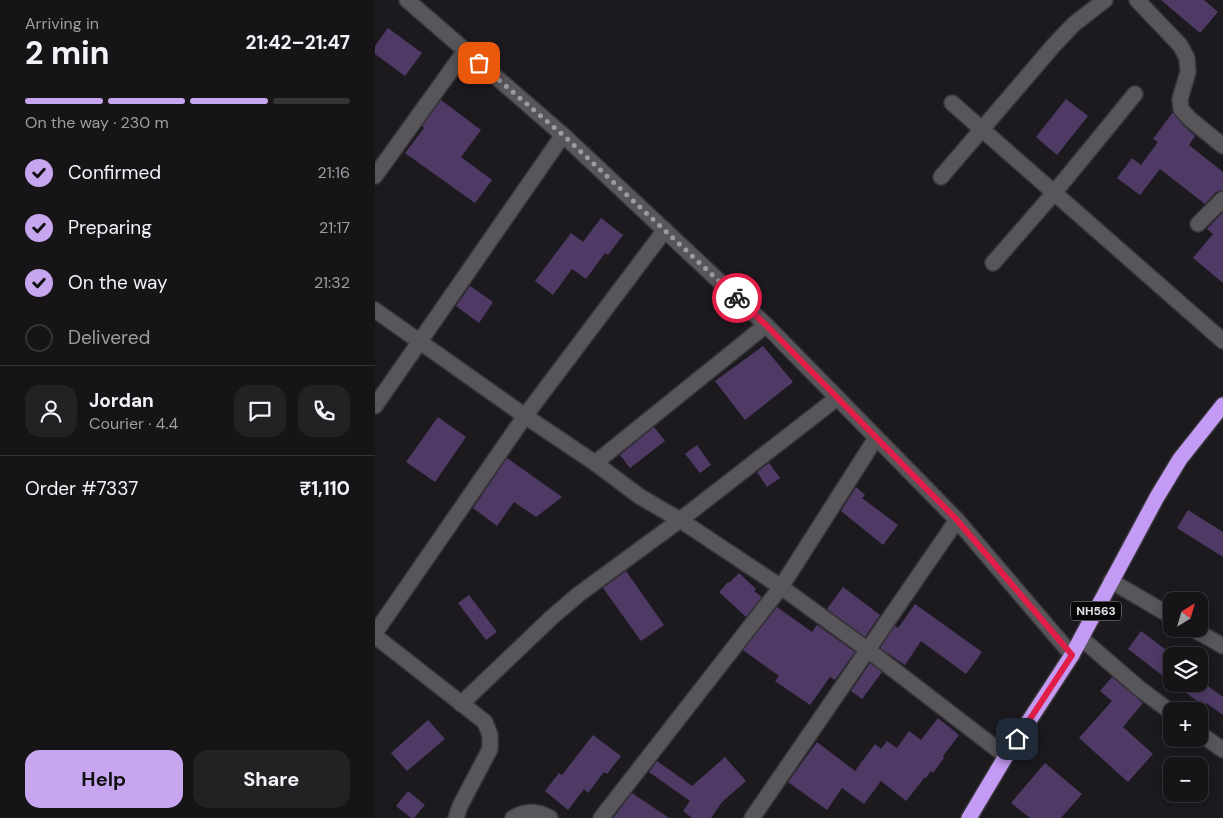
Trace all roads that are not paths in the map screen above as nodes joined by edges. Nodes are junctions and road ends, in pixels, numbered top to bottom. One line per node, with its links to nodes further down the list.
1 (407, 0): 4 (street)
2 (1105, 0): 7 (street)
3 (1137, 0): 9 (street)
4 (465, 51): 8 (street); 10 (street)
5 (1135, 94): 12 (street)
6 (952, 103): 7 (street)
7 (982, 131): 11 (street); 12 (street)
8 (563, 135): 15 (street); 19 (street)
9 (1223, 146)
10 (375, 176)
11 (941, 177)
12 (1054, 193): 16 (street); 20 (street)
13 (1223, 199): 14 (street)
14 (1198, 224)
15 (665, 230): 18 (street); 24 (street)
16 (993, 263)
17 (375, 310): 19 (street)
18 (766, 325): 21 (street); 26 (street)
19 (419, 341): 23 (street); 24 (street)
20 (1223, 341)
21 (837, 398): 25 (street); 27 (street)
22 (1223, 405): 29 (highway, NH563)
23 (375, 406)
24 (525, 416): 26 (street); 32 (street)
25 (876, 438): 28 (street); 30 (street)
26 (595, 463): 27 (street)
27 (681, 520): 30 (street); 38 (street)
28 (957, 520): 36 (street); 37 (street)
29 (1111, 581): 31 (street); 34 (highway, NH563)
30 (781, 587): 36 (street); 47 (street)
31 (1163, 611)
32 (375, 634): 38 (street)
33 (1207, 637): 35 (street)
34 (1081, 638): 37 (highway, NH563); 39 (street)
35 (1223, 646)
36 (868, 650): 42 (street); 48 (street)
37 (1072, 655): 42 (highway, NH563)
38 (461, 704): 44 (street)
39 (1163, 706)
40 (1208, 739): 41 (street)
41 (1223, 750)
42 (1006, 756): 43 (highway, NH563)
43 (973, 816)
44 (456, 818)
45 (513, 818): 46 (street)
46 (549, 818)
47 (601, 818)
48 (752, 818)

